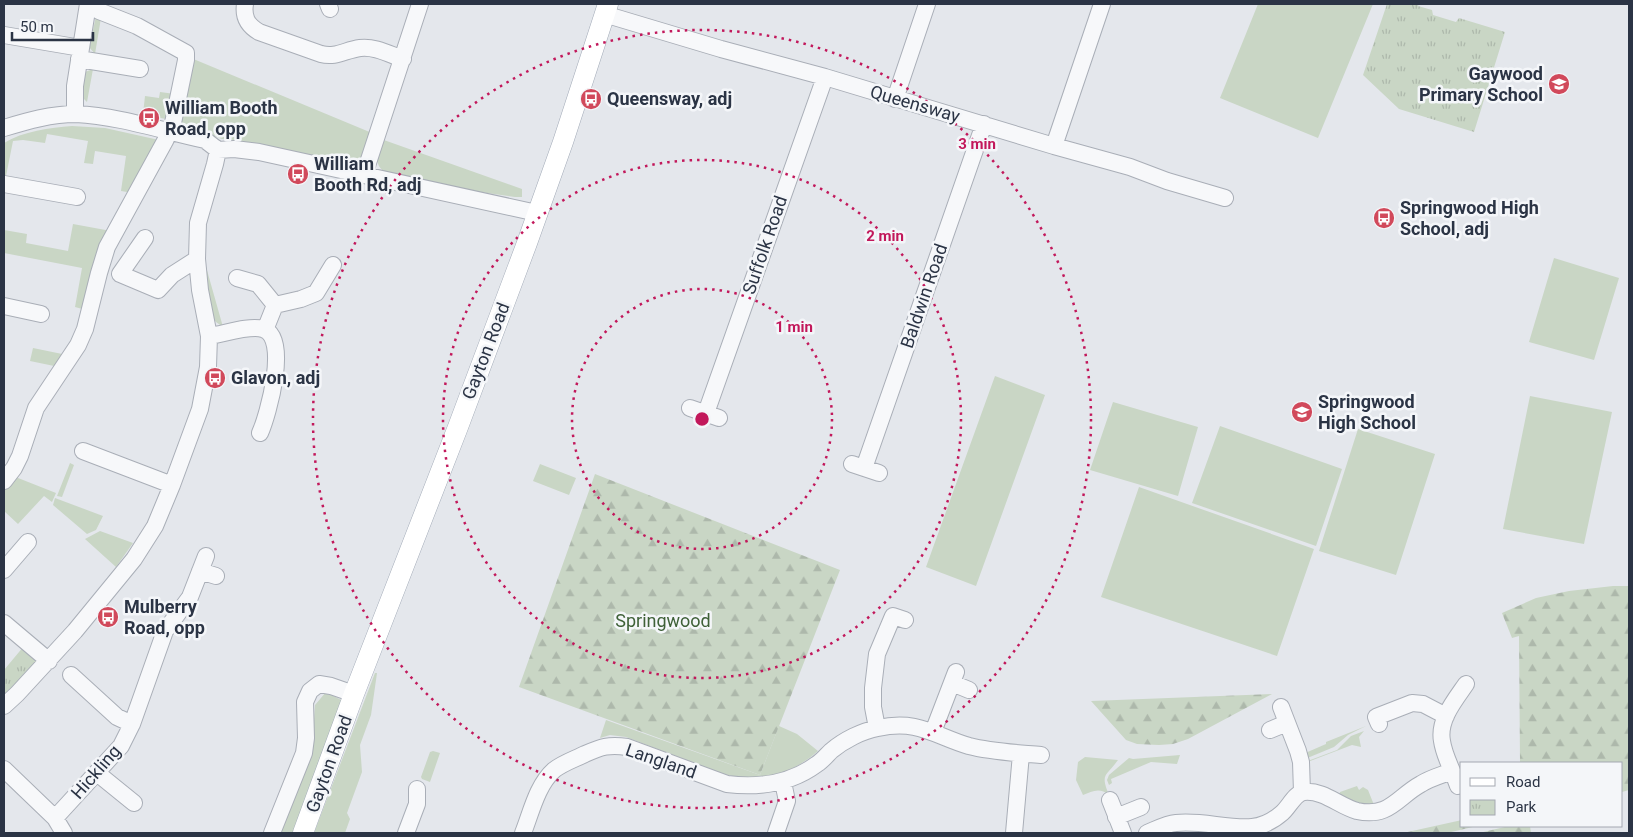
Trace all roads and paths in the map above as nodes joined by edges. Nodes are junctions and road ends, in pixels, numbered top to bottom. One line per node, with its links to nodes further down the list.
1 (88, 4): 8 (street); 16 (street)
2 (245, 4): 9 (street)
3 (420, 4): 9 (street)
4 (927, 4): 12 (street)
5 (1102, 4): 17 (street)
6 (606, 9): 11 (street, Queensway); 23 (main road, Gayton Road)
7 (4, 36): 8 (street)
8 (80, 53): 10 (street); 13 (street)
9 (402, 59): 19 (street)
10 (140, 69)
11 (824, 77): 12 (street, Queensway); 33 (street, Suffolk Road)
12 (895, 99): 14 (street, Queensway)
13 (75, 114): 15 (street); 16 (street)
14 (984, 124): 17 (street, Queensway); 36 (street, Baldwin Road)
15 (4, 128)
16 (169, 132): 18 (street); 37 (street)
17 (1054, 146): 22 (street, Queensway)
18 (218, 150): 19 (street); 25 (street)
19 (364, 174): 23 (street)
20 (4, 184): 21 (street)
21 (77, 197)
22 (1225, 198)
23 (537, 213): 48 (main road, Gayton Road)
24 (145, 238): 25 (street)
25 (197, 259): 32 (street)
26 (333, 265): 28 (street)
27 (237, 278): 28 (street)
28 (275, 305): 31 (street)
29 (4, 306): 30 (street)
30 (41, 314)
31 (265, 330): 32 (street); 34 (street)
32 (210, 336): 38 (street)
33 (705, 413)
34 (260, 433)
35 (83, 451): 38 (street)
36 (865, 468)
37 (4, 481)
38 (172, 485): 44 (street)
39 (28, 542): 40 (street)
40 (4, 570)
41 (216, 576): 53 (street, Hickling)
42 (894, 616): 55 (street)
43 (4, 624): 44 (street)
44 (49, 661): 49 (street)
45 (79, 678): 53 (street, Hickling)
46 (1466, 684): 51 (street)
47 (970, 690): 57 (street)
48 (354, 694): 71 (street, Gayton Road); 72 (main road, Gayton Road)
49 (4, 706)
50 (1281, 707): 52 (street)
51 (1446, 716): 54 (street); 64 (street)
52 (1287, 723): 56 (street); 64 (street)
53 (132, 724): 61 (street, Hickling)
54 (1379, 724)
55 (877, 728): 57 (street, Langland); 62 (street, Langland)
56 (1270, 730)
57 (933, 732): 58 (street, Langland)
58 (1021, 754): 59 (street, Langland); 76 (street)
59 (1041, 755)
60 (4, 769): 69 (street)
61 (97, 773): 65 (street); 69 (street, Hickling)
62 (783, 782): 74 (street, Langland); 75 (street)
63 (417, 788): 73 (street)
64 (1302, 792): 78 (street)
65 (122, 800)
66 (1110, 800): 68 (street)
67 (1141, 807): 68 (street)
68 (1116, 817): 77 (street)
69 (55, 818): 70 (street)
70 (64, 833)
71 (272, 833)
72 (303, 833)
73 (406, 833)
74 (523, 833)
75 (776, 833)
76 (1014, 833)
77 (1123, 833)
78 (1148, 833)

